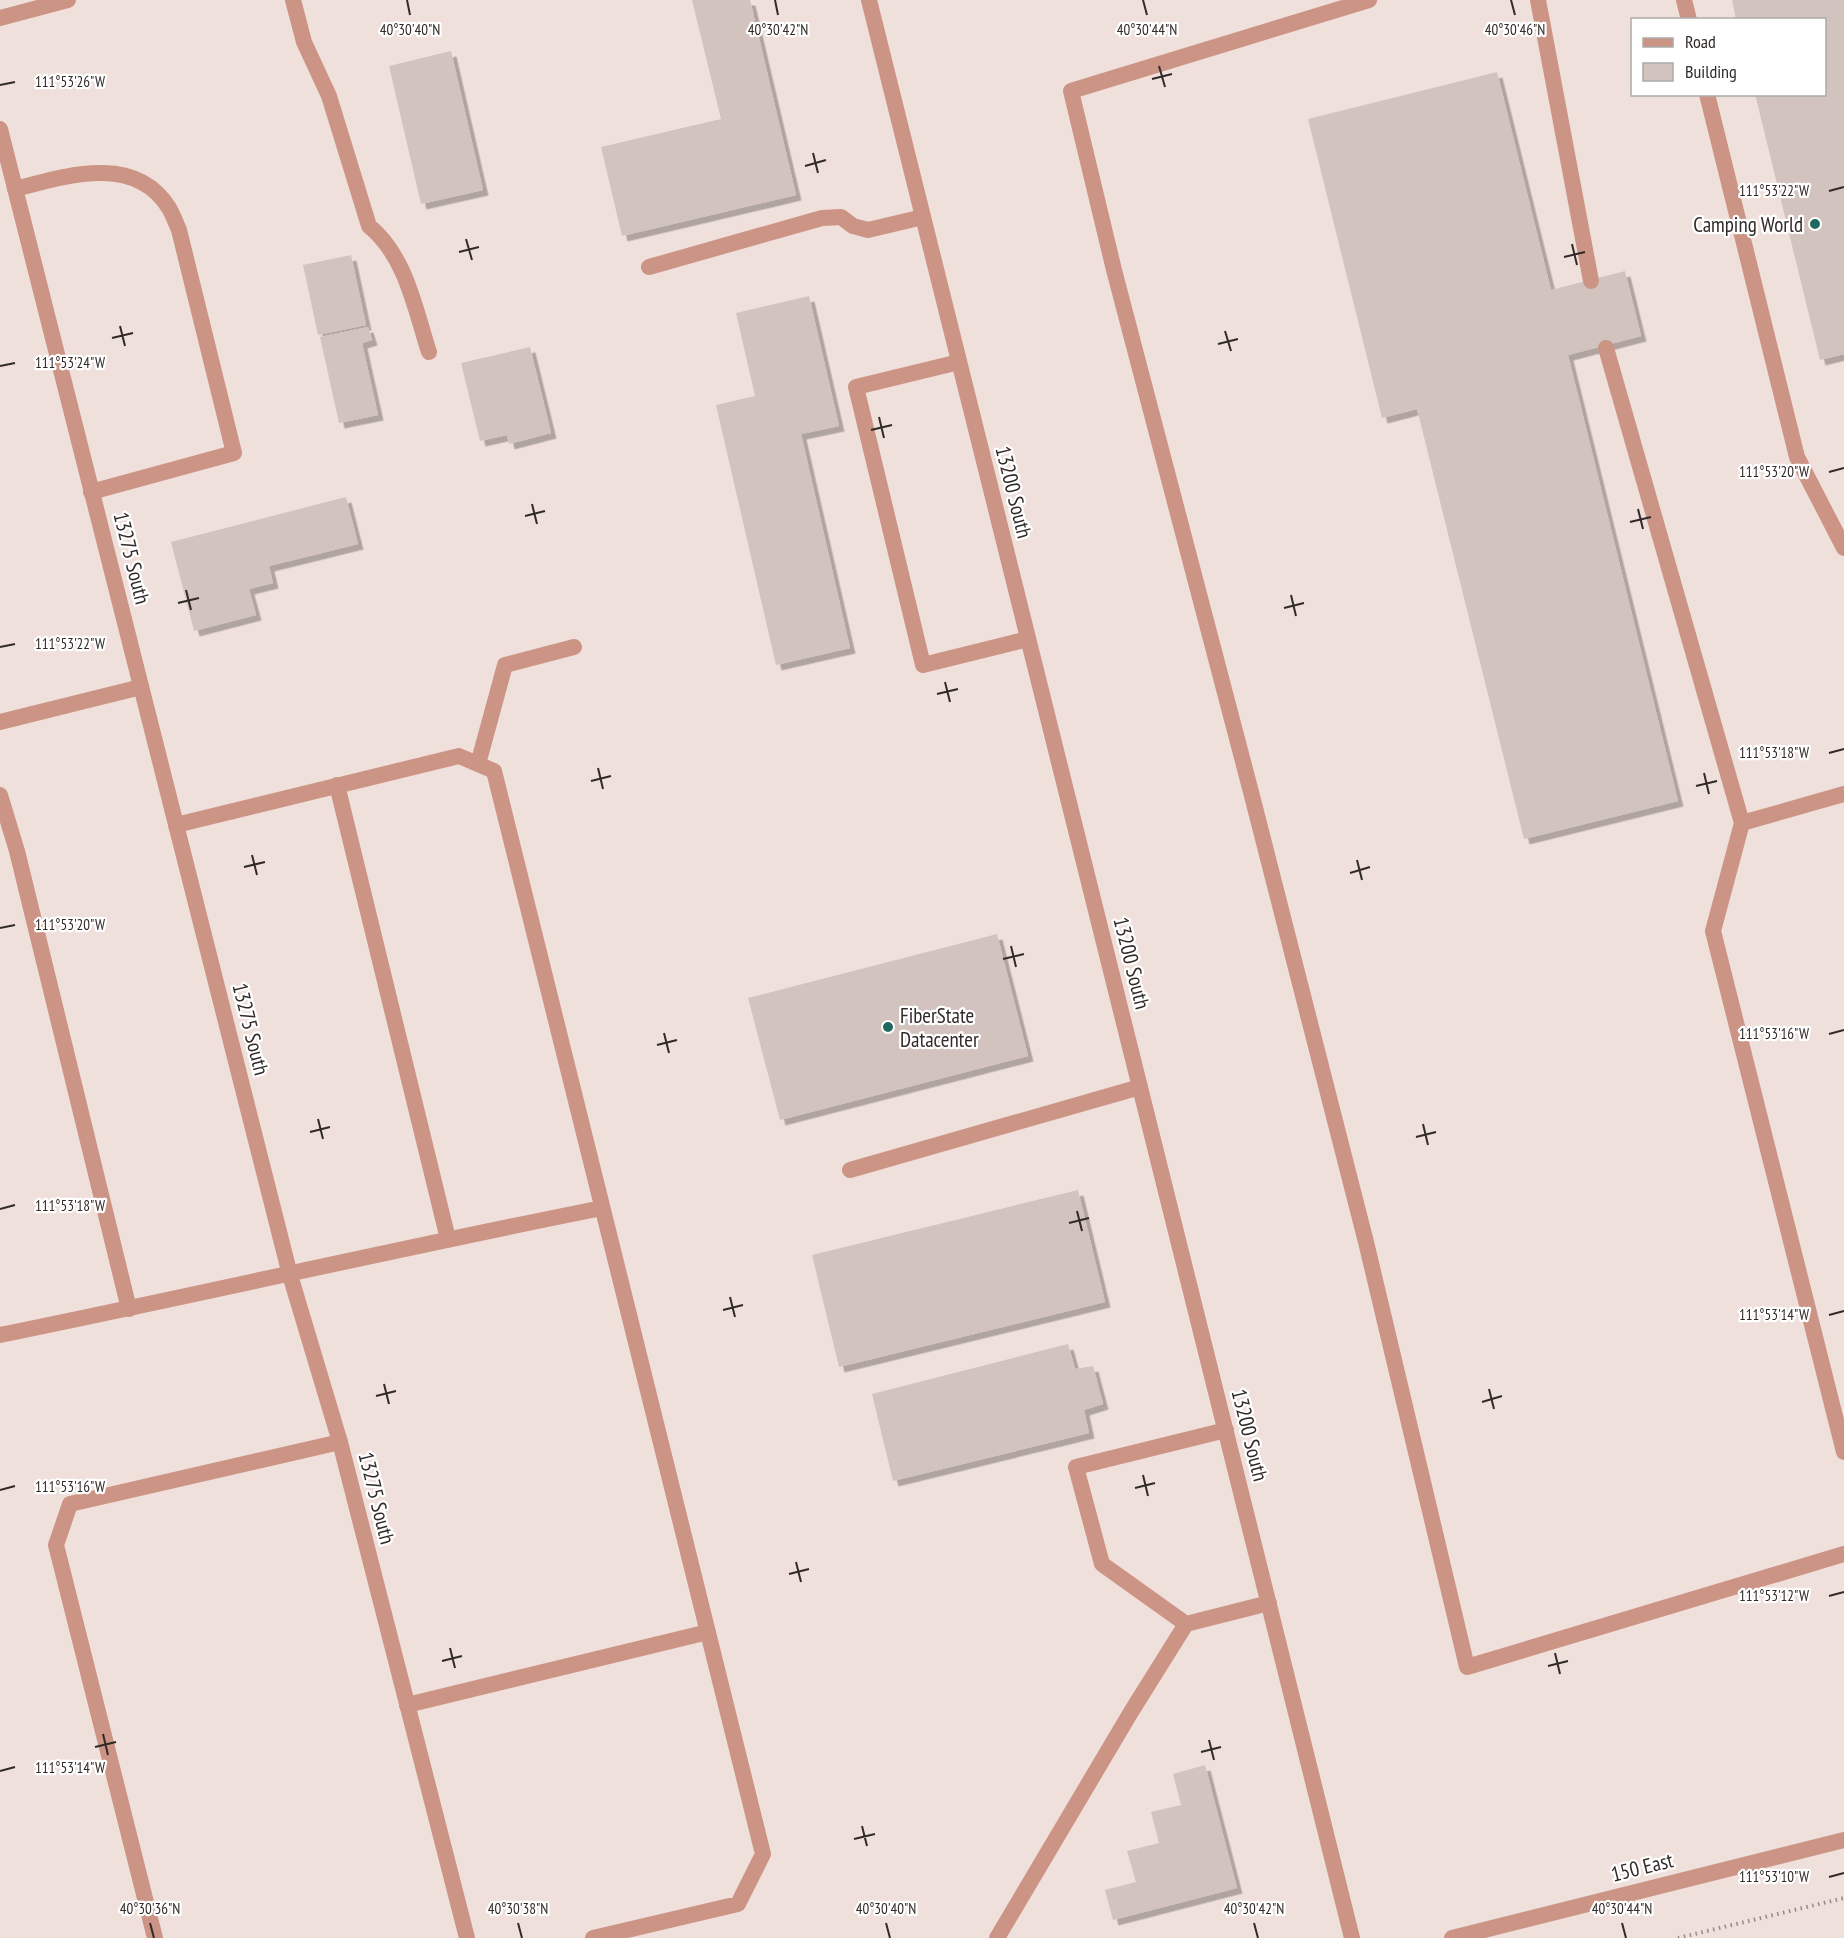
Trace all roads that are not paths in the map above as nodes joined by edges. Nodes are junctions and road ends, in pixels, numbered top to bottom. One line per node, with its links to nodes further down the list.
1 (68, 0): 7 (street)
2 (293, 0): 16 (street)
3 (868, 0): 12 (street, 13200 South)
4 (1369, 0): 40 (street)
5 (1538, 0): 14 (street)
6 (1684, 0): 8 (street)
7 (0, 18)
8 (1688, 18)
9 (1707, 96): 19 (street)
10 (0, 129): 11 (street, 13275 South)
11 (15, 189): 18 (street, 13275 South); 18 (street)
12 (922, 217): 13 (street); 17 (street, 13200 South)
13 (649, 267)
14 (1591, 281)
15 (1606, 348): 28 (street)
16 (429, 352)
17 (959, 362): 20 (street, 13200 South); 20 (street)
18 (91, 492): 22 (street, 13275 South)
19 (1844, 548)
20 (1028, 639): 30 (street, 13200 South)
21 (574, 647): 24 (street)
22 (141, 687): 23 (street); 29 (street, 13275 South)
23 (0, 722)
24 (478, 764): 25 (street); 32 (street)
25 (337, 785): 29 (street); 33 (street)
26 (1844, 794): 28 (street)
27 (0, 795): 35 (street)
28 (1742, 823): 39 (street)
29 (176, 825): 34 (street, 13275 South)
30 (1140, 1087): 31 (street); 37 (street, 13200 South)
31 (850, 1170)
32 (603, 1208): 33 (street); 43 (street)
33 (448, 1239): 34 (street)
34 (290, 1275): 35 (street); 38 (street, 13275 South)
35 (129, 1309): 36 (street)
36 (0, 1335)
37 (1226, 1430): 41 (street, 13200 South); 42 (street)
38 (339, 1442): 44 (street, 13275 South); 46 (street)
39 (1844, 1452)
40 (1844, 1554)
41 (1269, 1603): 42 (street); 50 (street, 13200 South)
42 (1186, 1624): 49 (street)
43 (708, 1632): 44 (street); 48 (street)
44 (407, 1705): 47 (street, 13275 South)
45 (1844, 1840): 51 (street, 150 East)
46 (155, 1938)
47 (467, 1938)
48 (593, 1938)
49 (997, 1938)
50 (1352, 1938)
51 (1452, 1938)

